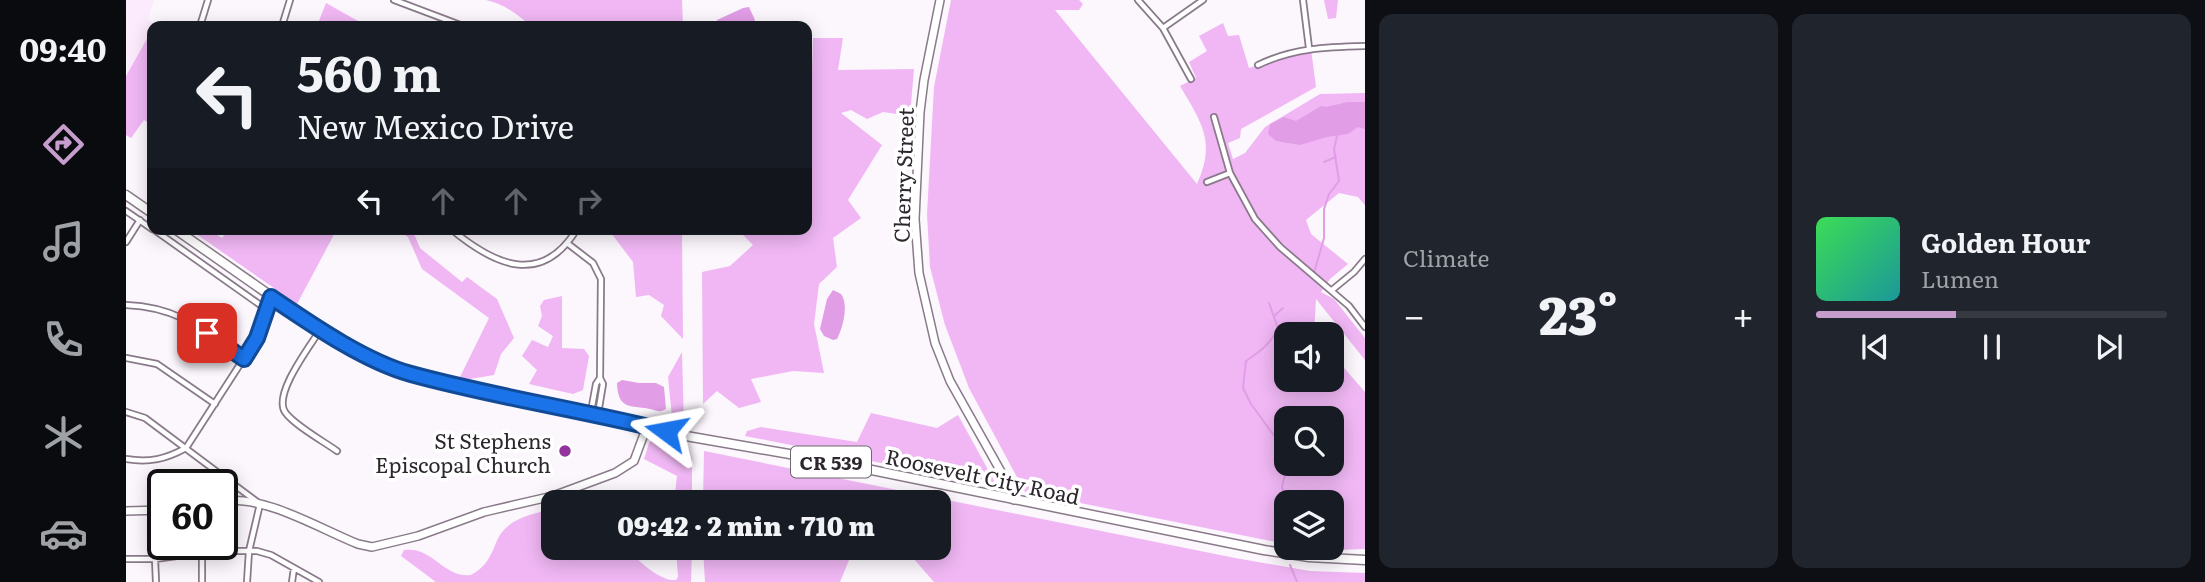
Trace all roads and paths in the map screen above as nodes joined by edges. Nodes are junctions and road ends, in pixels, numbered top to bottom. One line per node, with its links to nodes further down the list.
1 (208, 0): 8 (street)
2 (290, 0): 9 (street)
3 (394, 0): 10 (street)
4 (940, 0): 49 (street, Cherry Street)
5 (1138, 0): 11 (street)
6 (1203, 0): 11 (street)
7 (1303, 0): 13 (street)
8 (202, 21)
9 (284, 21)
10 (450, 21)
11 (1163, 28): 15 (street)
12 (1365, 46): 13 (street)
13 (1309, 48): 14 (street)
14 (1258, 65)
15 (1191, 79)
16 (1214, 117): 17 (street)
17 (1230, 173): 18 (street); 31 (street)
18 (1207, 182)
19 (126, 195): 20 (main road)
20 (147, 210)
21 (126, 211): 22 (street)
22 (140, 220): 23 (street); 28 (street)
23 (147, 225)
24 (160, 235): 34 (street)
25 (184, 235): 32 (main road, CR 539)
26 (459, 235): 29 (street)
27 (573, 235): 29 (street)
28 (126, 242)
29 (568, 243): 41 (street)
30 (1365, 259): 31 (street)
31 (1332, 289): 35 (street)
32 (271, 297): 34 (street); 36 (main road, CR 539)
33 (126, 305): 38 (street)
34 (266, 310): 38 (street)
35 (1365, 327)
36 (320, 329): 41 (main road, CR 539); 44 (street)
37 (126, 358): 39 (street)
38 (244, 359): 39 (street)
39 (215, 404): 43 (street)
40 (126, 412): 43 (street)
41 (595, 413): 42 (main road, CR 539)
42 (647, 426): 49 (main road, Roosevelt City Road / CR 539); 50 (street)
43 (186, 448): 45 (street); 46 (street)
44 (337, 451)
45 (126, 459)
46 (214, 469)
47 (238, 487): 50 (street)
48 (238, 499): 50 (street)
49 (1014, 500): 59 (main road, Roosevelt City Road / CR 539)
50 (260, 503): 54 (street)
51 (147, 510): 52 (street)
52 (126, 511)
53 (238, 551): 54 (street)
54 (249, 551): 60 (street); 63 (street)
55 (126, 558): 56 (street)
56 (147, 559)
57 (155, 560): 61 (street)
58 (202, 560): 62 (street)
59 (1365, 560)
60 (294, 568): 64 (street); 65 (street)
61 (156, 582)
62 (202, 582)
63 (247, 582)
64 (292, 582)
65 (319, 582)

